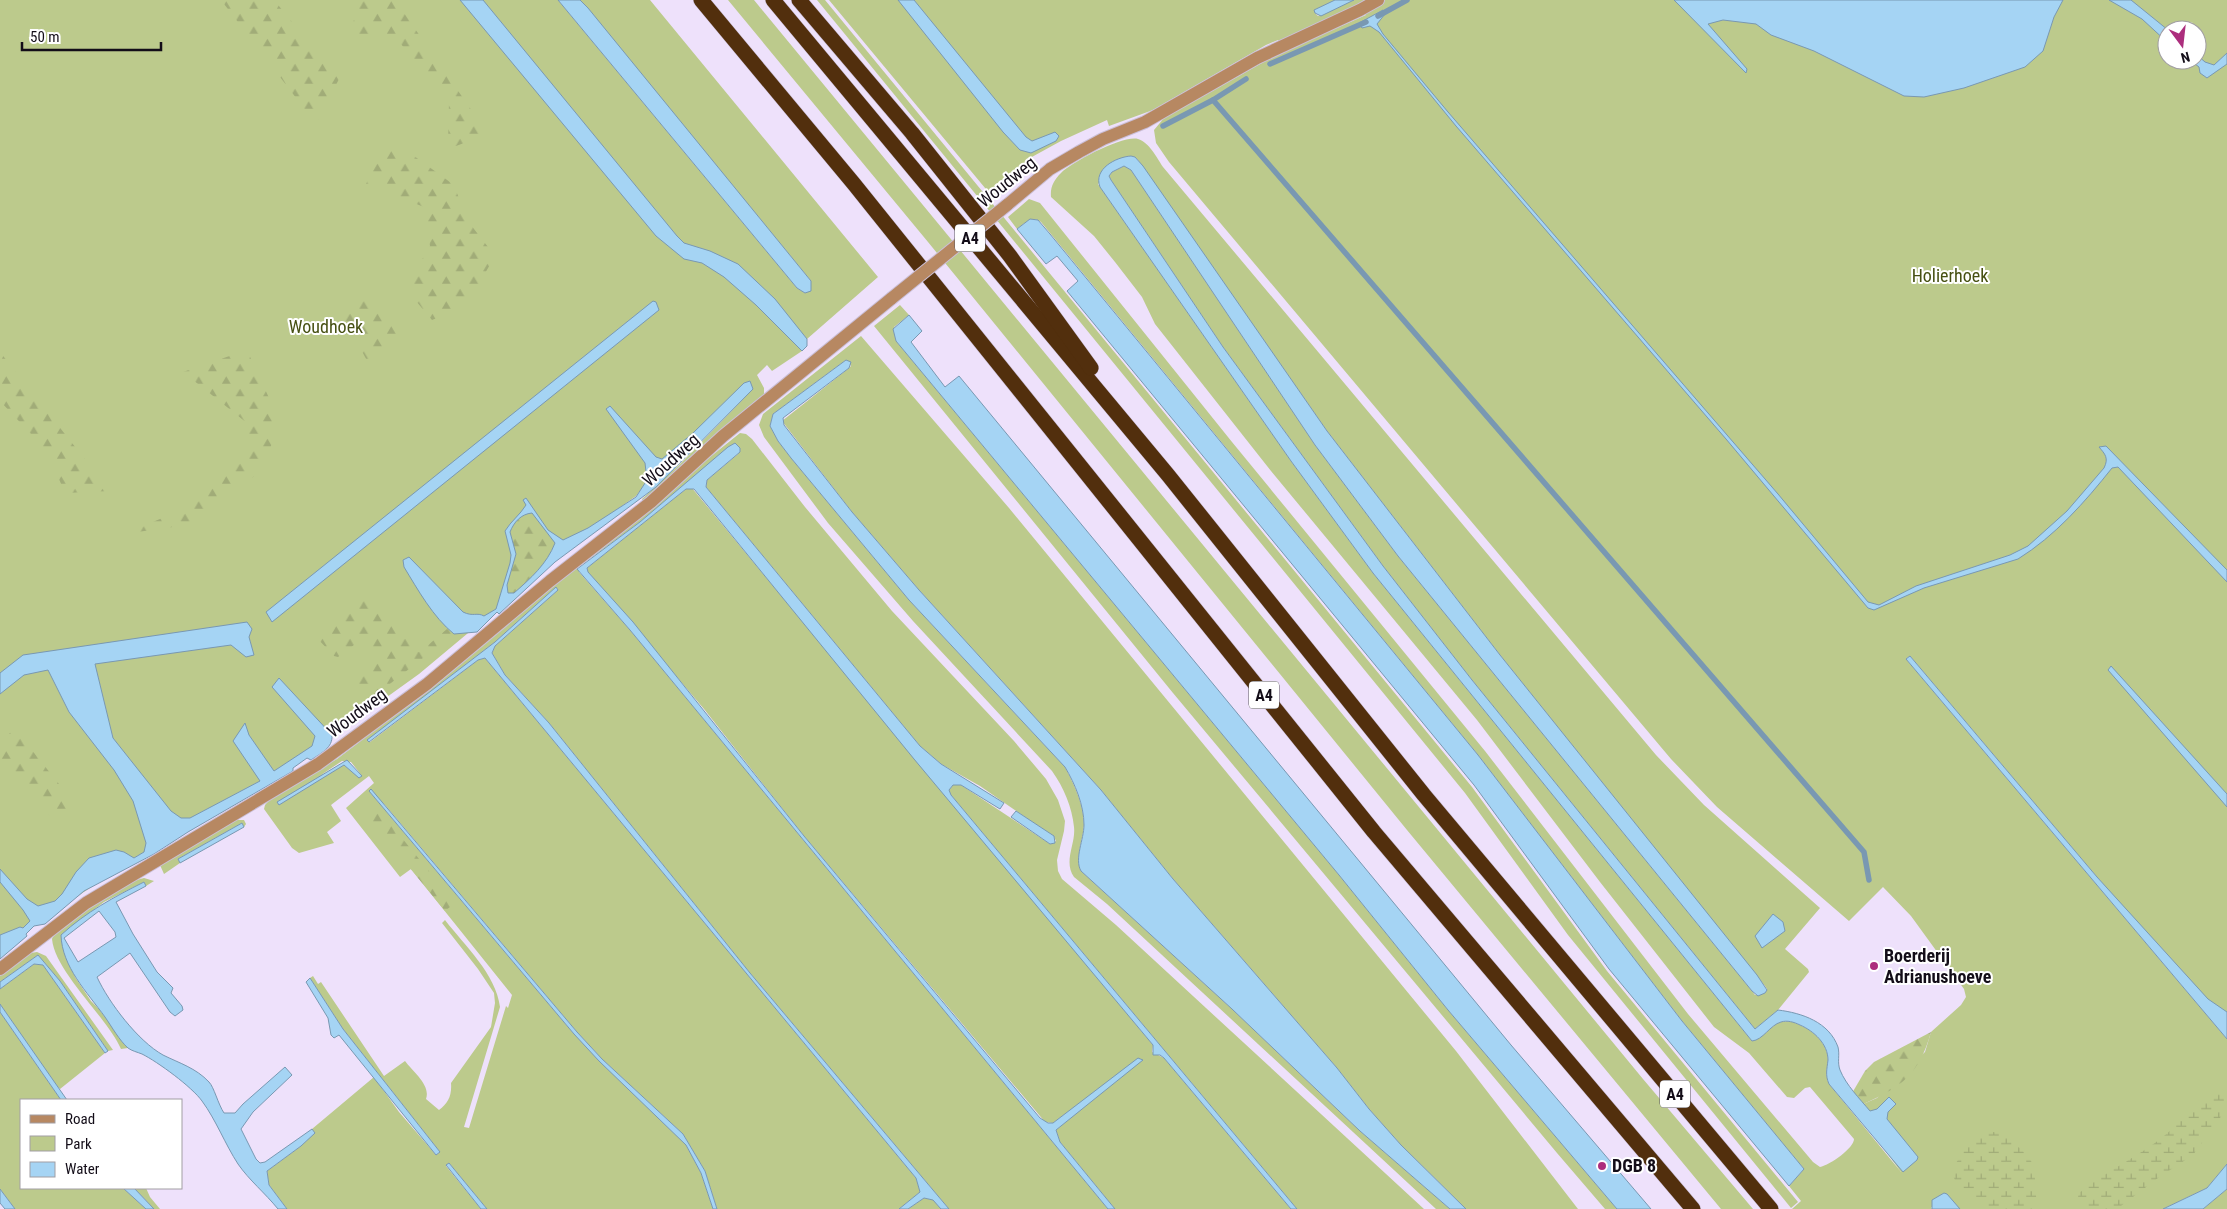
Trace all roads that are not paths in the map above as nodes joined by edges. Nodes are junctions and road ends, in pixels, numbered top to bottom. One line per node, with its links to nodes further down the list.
1 (701, 0): 7 (highway, A4)
2 (772, 0): 5 (highway, A4)
3 (799, 0): 5 (highway, A4)
4 (1378, 0): 6 (street, Woudweg, bridge)
5 (1168, 475): 8 (highway, A4)
6 (0, 969)
7 (1693, 1209)
8 (1771, 1209)

